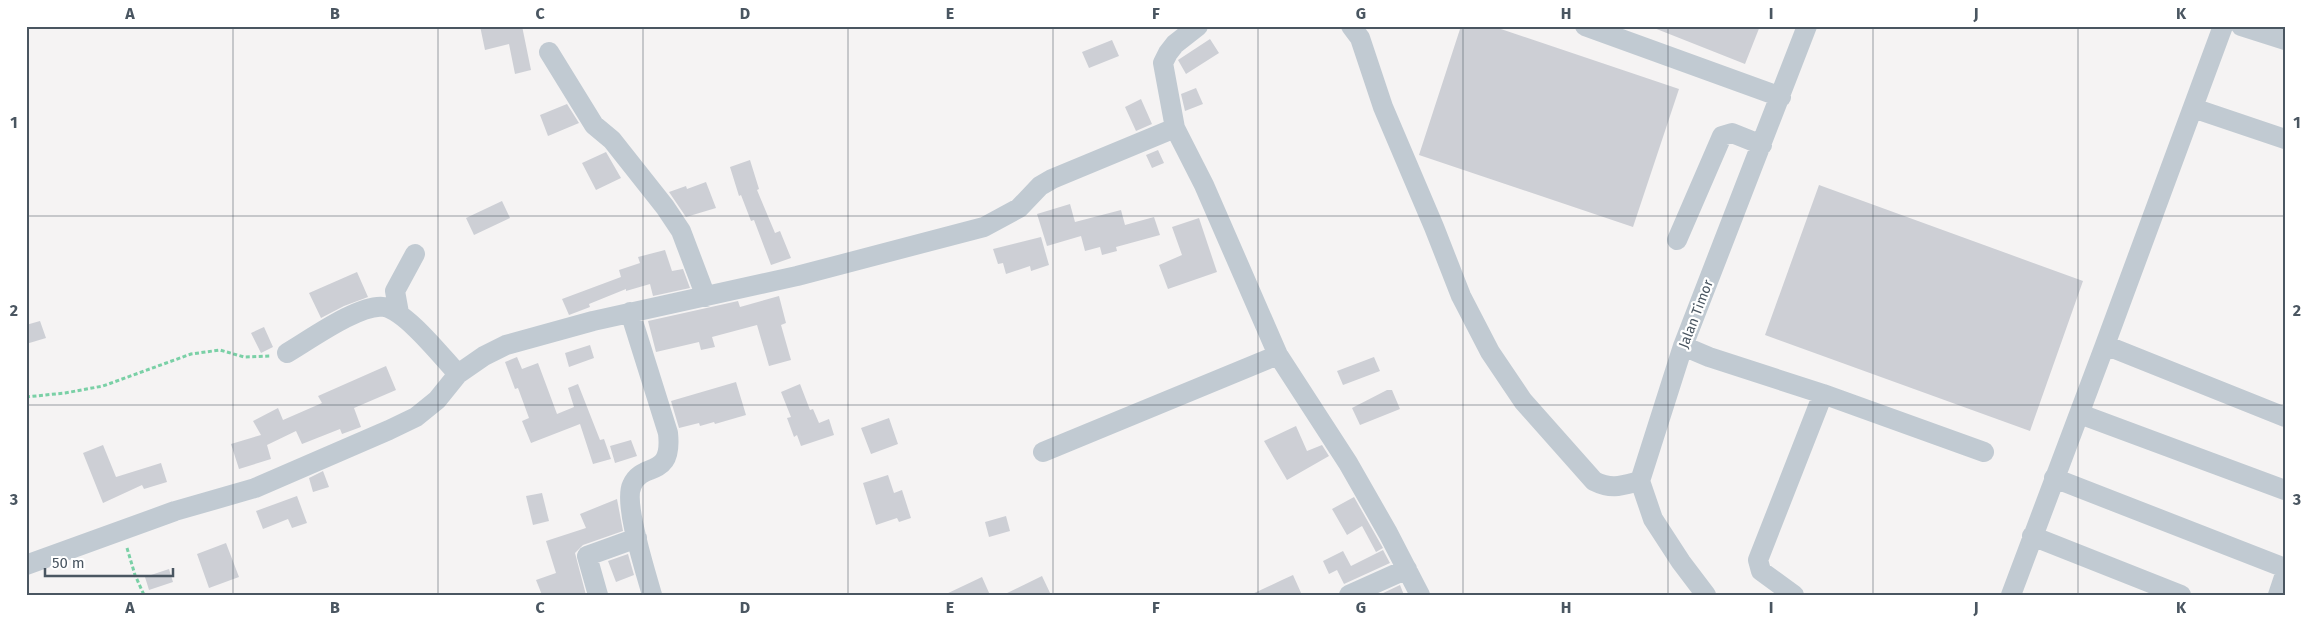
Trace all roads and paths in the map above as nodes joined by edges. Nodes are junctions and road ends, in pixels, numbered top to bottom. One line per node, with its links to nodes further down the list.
1 (1198, 26): 11 (street)
2 (1351, 26): 31 (street)
3 (1586, 26): 9 (street)
4 (1807, 26): 9 (street, Jalan Timor)
5 (2223, 26): 10 (street)
6 (2241, 26): 7 (street)
7 (2285, 40)
8 (549, 52): 16 (street)
9 (1780, 97): 13 (street, Jalan Timor)
10 (2192, 108): 12 (street); 19 (street)
11 (1175, 128): 16 (street); 22 (street)
12 (2285, 139)
13 (1762, 145): 14 (street); 20 (street, Jalan Timor)
14 (1677, 240)
15 (415, 254): 18 (street)
16 (706, 297): 17 (street)
17 (630, 312): 23 (street); 35 (street)
18 (399, 314): 21 (street); 23 (street)
19 (2104, 345): 26 (street); 27 (street)
20 (1683, 346): 24 (street); 31 (street, Jalan Timor)
21 (287, 353): 25 (path)
22 (1278, 355): 28 (street); 38 (street)
23 (458, 374): 33 (street)
24 (1823, 394): 29 (street); 46 (street)
25 (26, 397)
26 (2080, 414): 30 (street); 32 (street)
27 (2284, 415)
28 (1043, 452)
29 (1984, 452)
30 (2054, 478): 34 (street); 37 (street)
31 (1640, 481): 45 (street)
32 (2285, 490)
33 (122, 530): 36 (street); 40 (path)
34 (2032, 536): 47 (street); 48 (street)
35 (637, 538): 41 (street); 42 (street)
36 (26, 565)
37 (2285, 568)
38 (1408, 569): 43 (street); 44 (street)
39 (2285, 574): 49 (street)
40 (144, 595)
41 (598, 595)
42 (652, 595)
43 (1349, 595)
44 (1420, 595)
45 (1706, 595)
46 (1794, 595)
47 (2011, 595)
48 (2181, 595)
49 (2278, 595)

